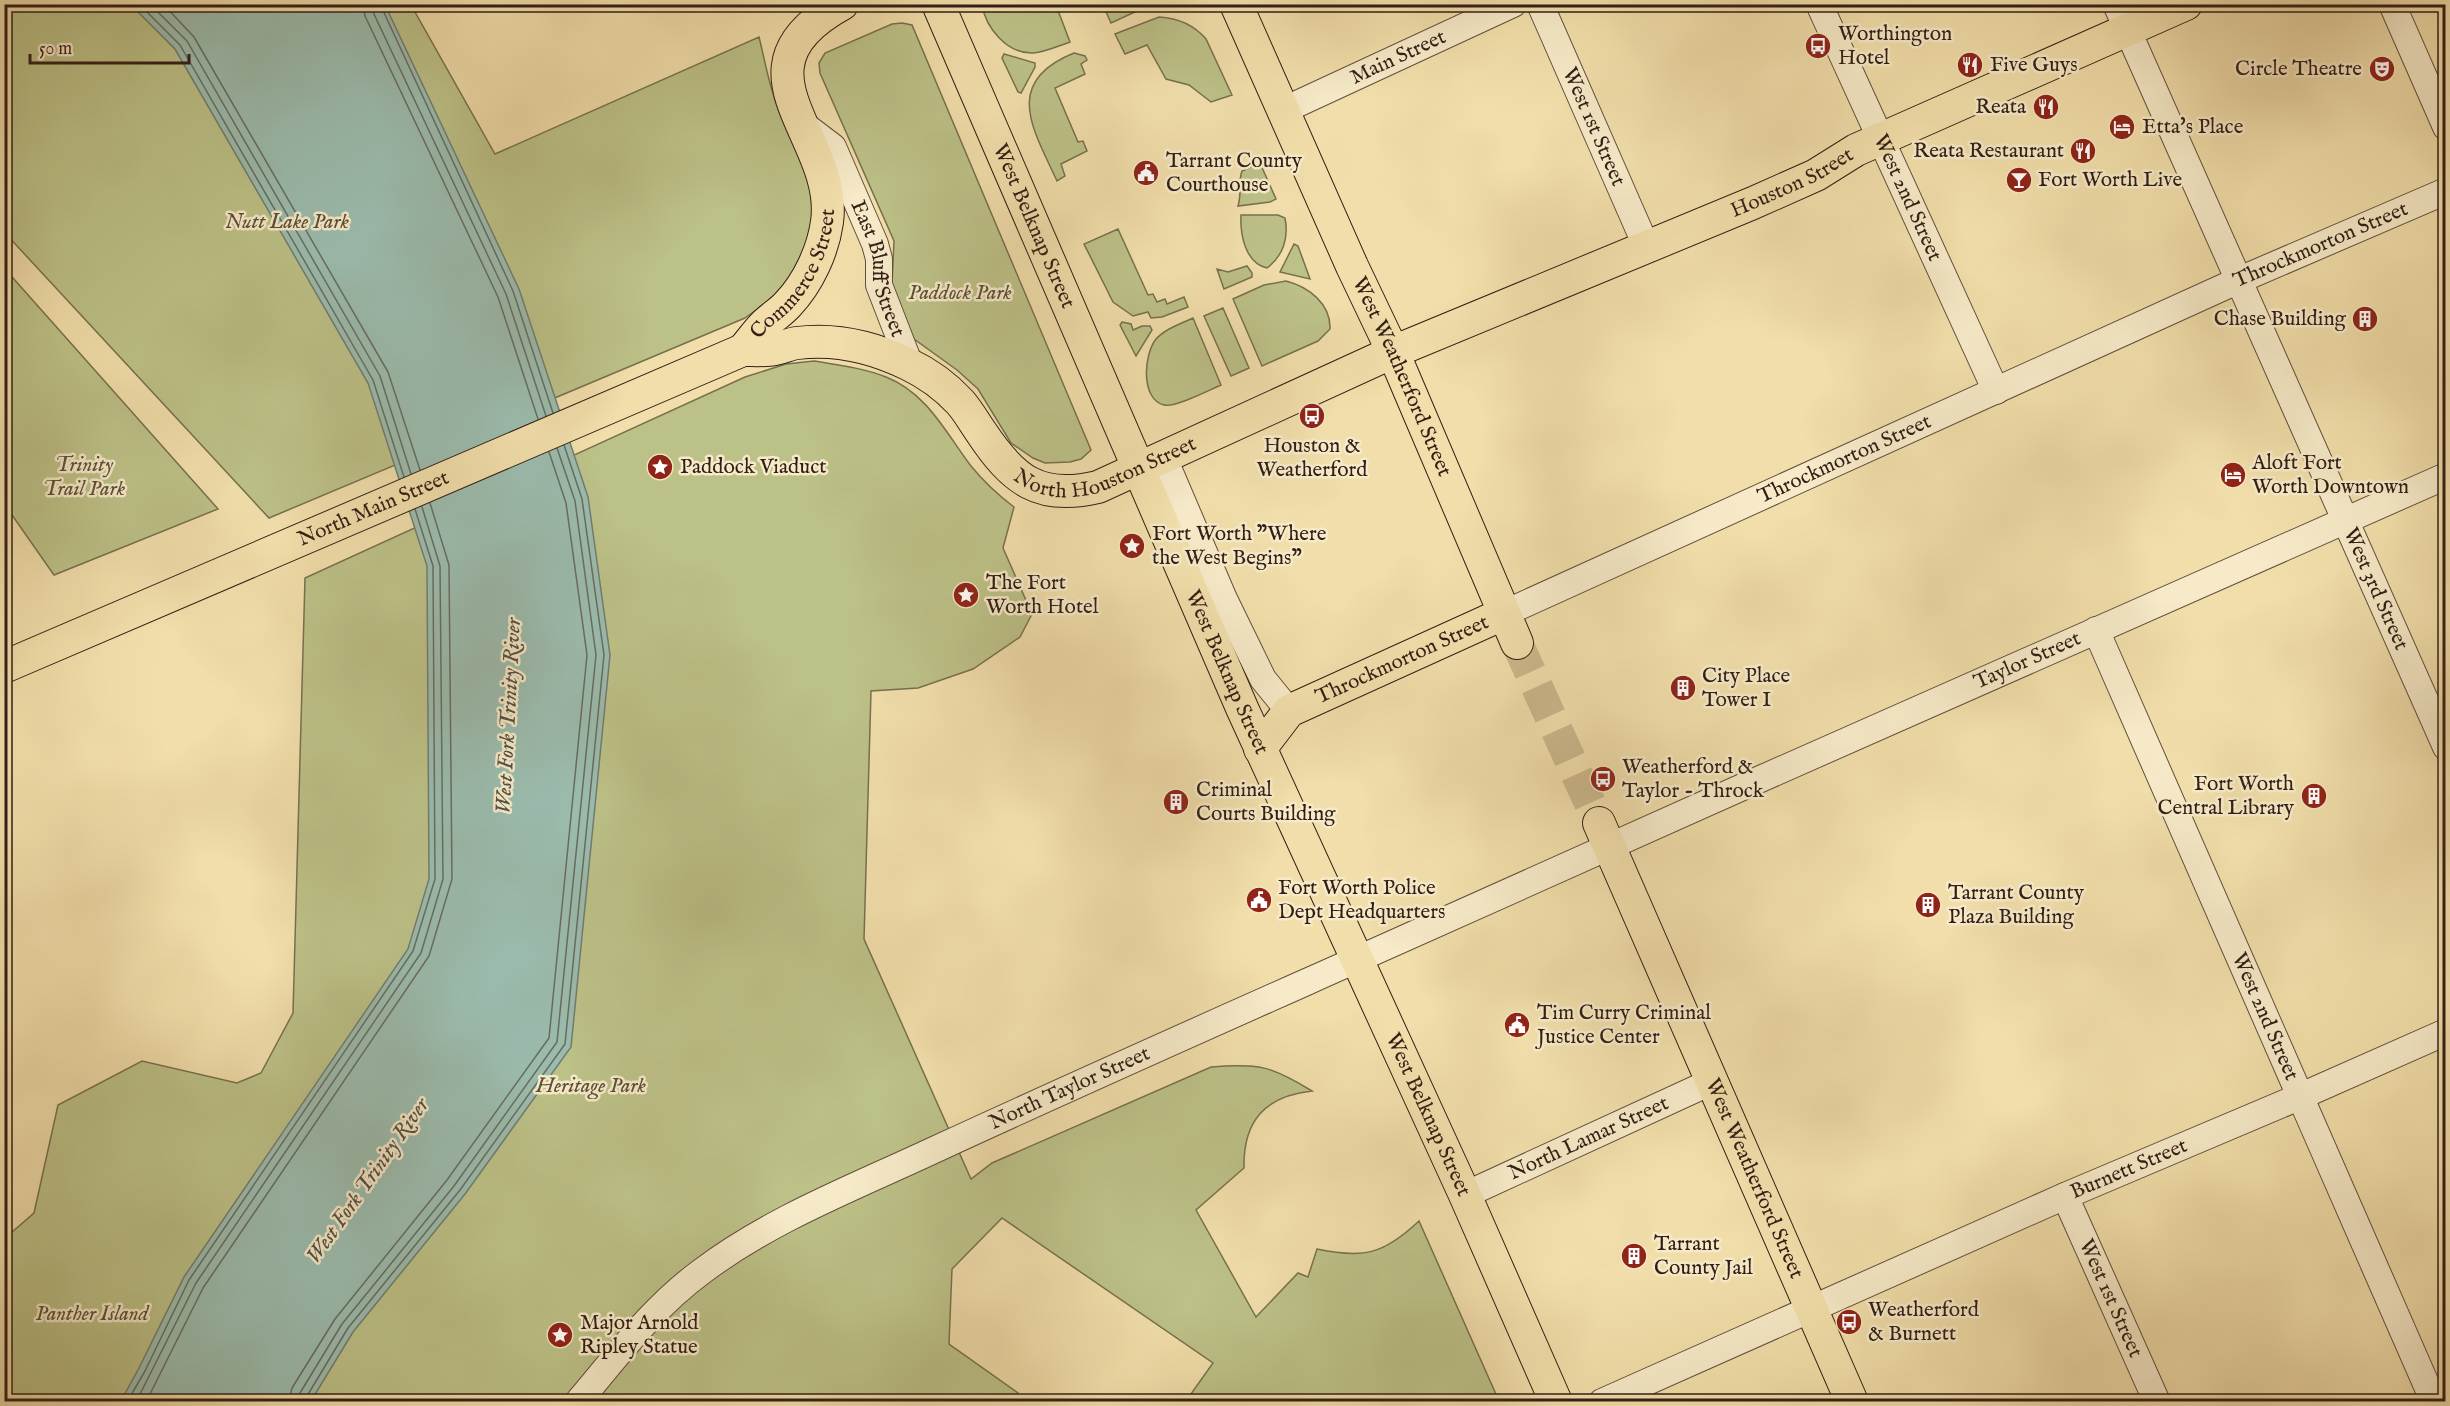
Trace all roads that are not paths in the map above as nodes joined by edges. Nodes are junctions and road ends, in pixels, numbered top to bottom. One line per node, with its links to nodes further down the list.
1 (842, 4): 11 (main road, Commerce Street)
2 (938, 4): 21 (main road, West Belknap Street)
3 (1236, 4): 10 (main road, West Weatherford Street)
4 (1513, 4): 10 (street, Main Street)
5 (1540, 4): 15 (street, West 1st Street)
6 (1819, 4): 13 (street, West 2nd Street)
7 (2186, 4): 9 (main road, Houston Street)
8 (2392, 4): 12 (street)
9 (2122, 17): 13 (main road, Houston Street); 16 (street, West 3rd Street)
10 (1282, 111): 18 (main road, West Weatherford Street)
11 (800, 122): 17 (main road, Commerce Street); 19 (street, East Bluff Street)
12 (2445, 127)
13 (1881, 140): 15 (main road, Houston Street); 20 (street, West 2nd Street)
14 (2445, 191): 16 (street, Throckmorton Street)
15 (1647, 248): 18 (main road, Houston Street)
16 (2237, 281): 20 (street, Throckmorton Street); 23 (street, West 3rd Street)
17 (740, 351): 19 (main road, North Houston Street); 27 (main road, North Main Street)
18 (1393, 352): 21 (main road, North Houston Street); 24 (main road, West Weatherford Street)
19 (910, 365): 21 (main road, North Houston Street)
20 (1996, 391): 24 (street, Throckmorton Street)
21 (1150, 462): 28 (street); 30 (main road, West Belknap Street)
22 (2445, 476): 23 (street, Taylor Street)
23 (2344, 521): 25 (street, Taylor Street); 29 (street, West 3rd Street)
24 (1503, 614): 26 (main road, West Weatherford Street); 28 (main road, Throckmorton Street)
25 (2096, 630): 31 (street, Taylor Street); 35 (street, West 2nd Street)
26 (1517, 643)
27 (4, 668)
28 (1289, 711): 30 (main road, Throckmorton Street)
29 (2445, 747)
30 (1260, 749): 32 (main road, West Belknap Street)
31 (1604, 834): 32 (street, North Taylor Street); 34 (main road, West Weatherford Street)
32 (1358, 959): 36 (main road, West Belknap Street); 39 (street, North Taylor Street)
33 (2445, 1032): 35 (street, Burnett Street)
34 (1713, 1081): 36 (street, North Lamar Street); 38 (main road, West Weatherford Street)
35 (2299, 1097): 37 (street, Burnett Street); 44 (street, West 2nd Street)
36 (1465, 1195): 40 (main road, West Belknap Street)
37 (2065, 1196): 38 (street, Burnett Street); 43 (street, West 1st Street)
38 (1812, 1309): 41 (street, Burnett Street); 42 (main road, West Weatherford Street)
39 (578, 1401)
40 (1556, 1401)
41 (1602, 1401)
42 (1852, 1401)
43 (2157, 1401)
44 (2434, 1401)

